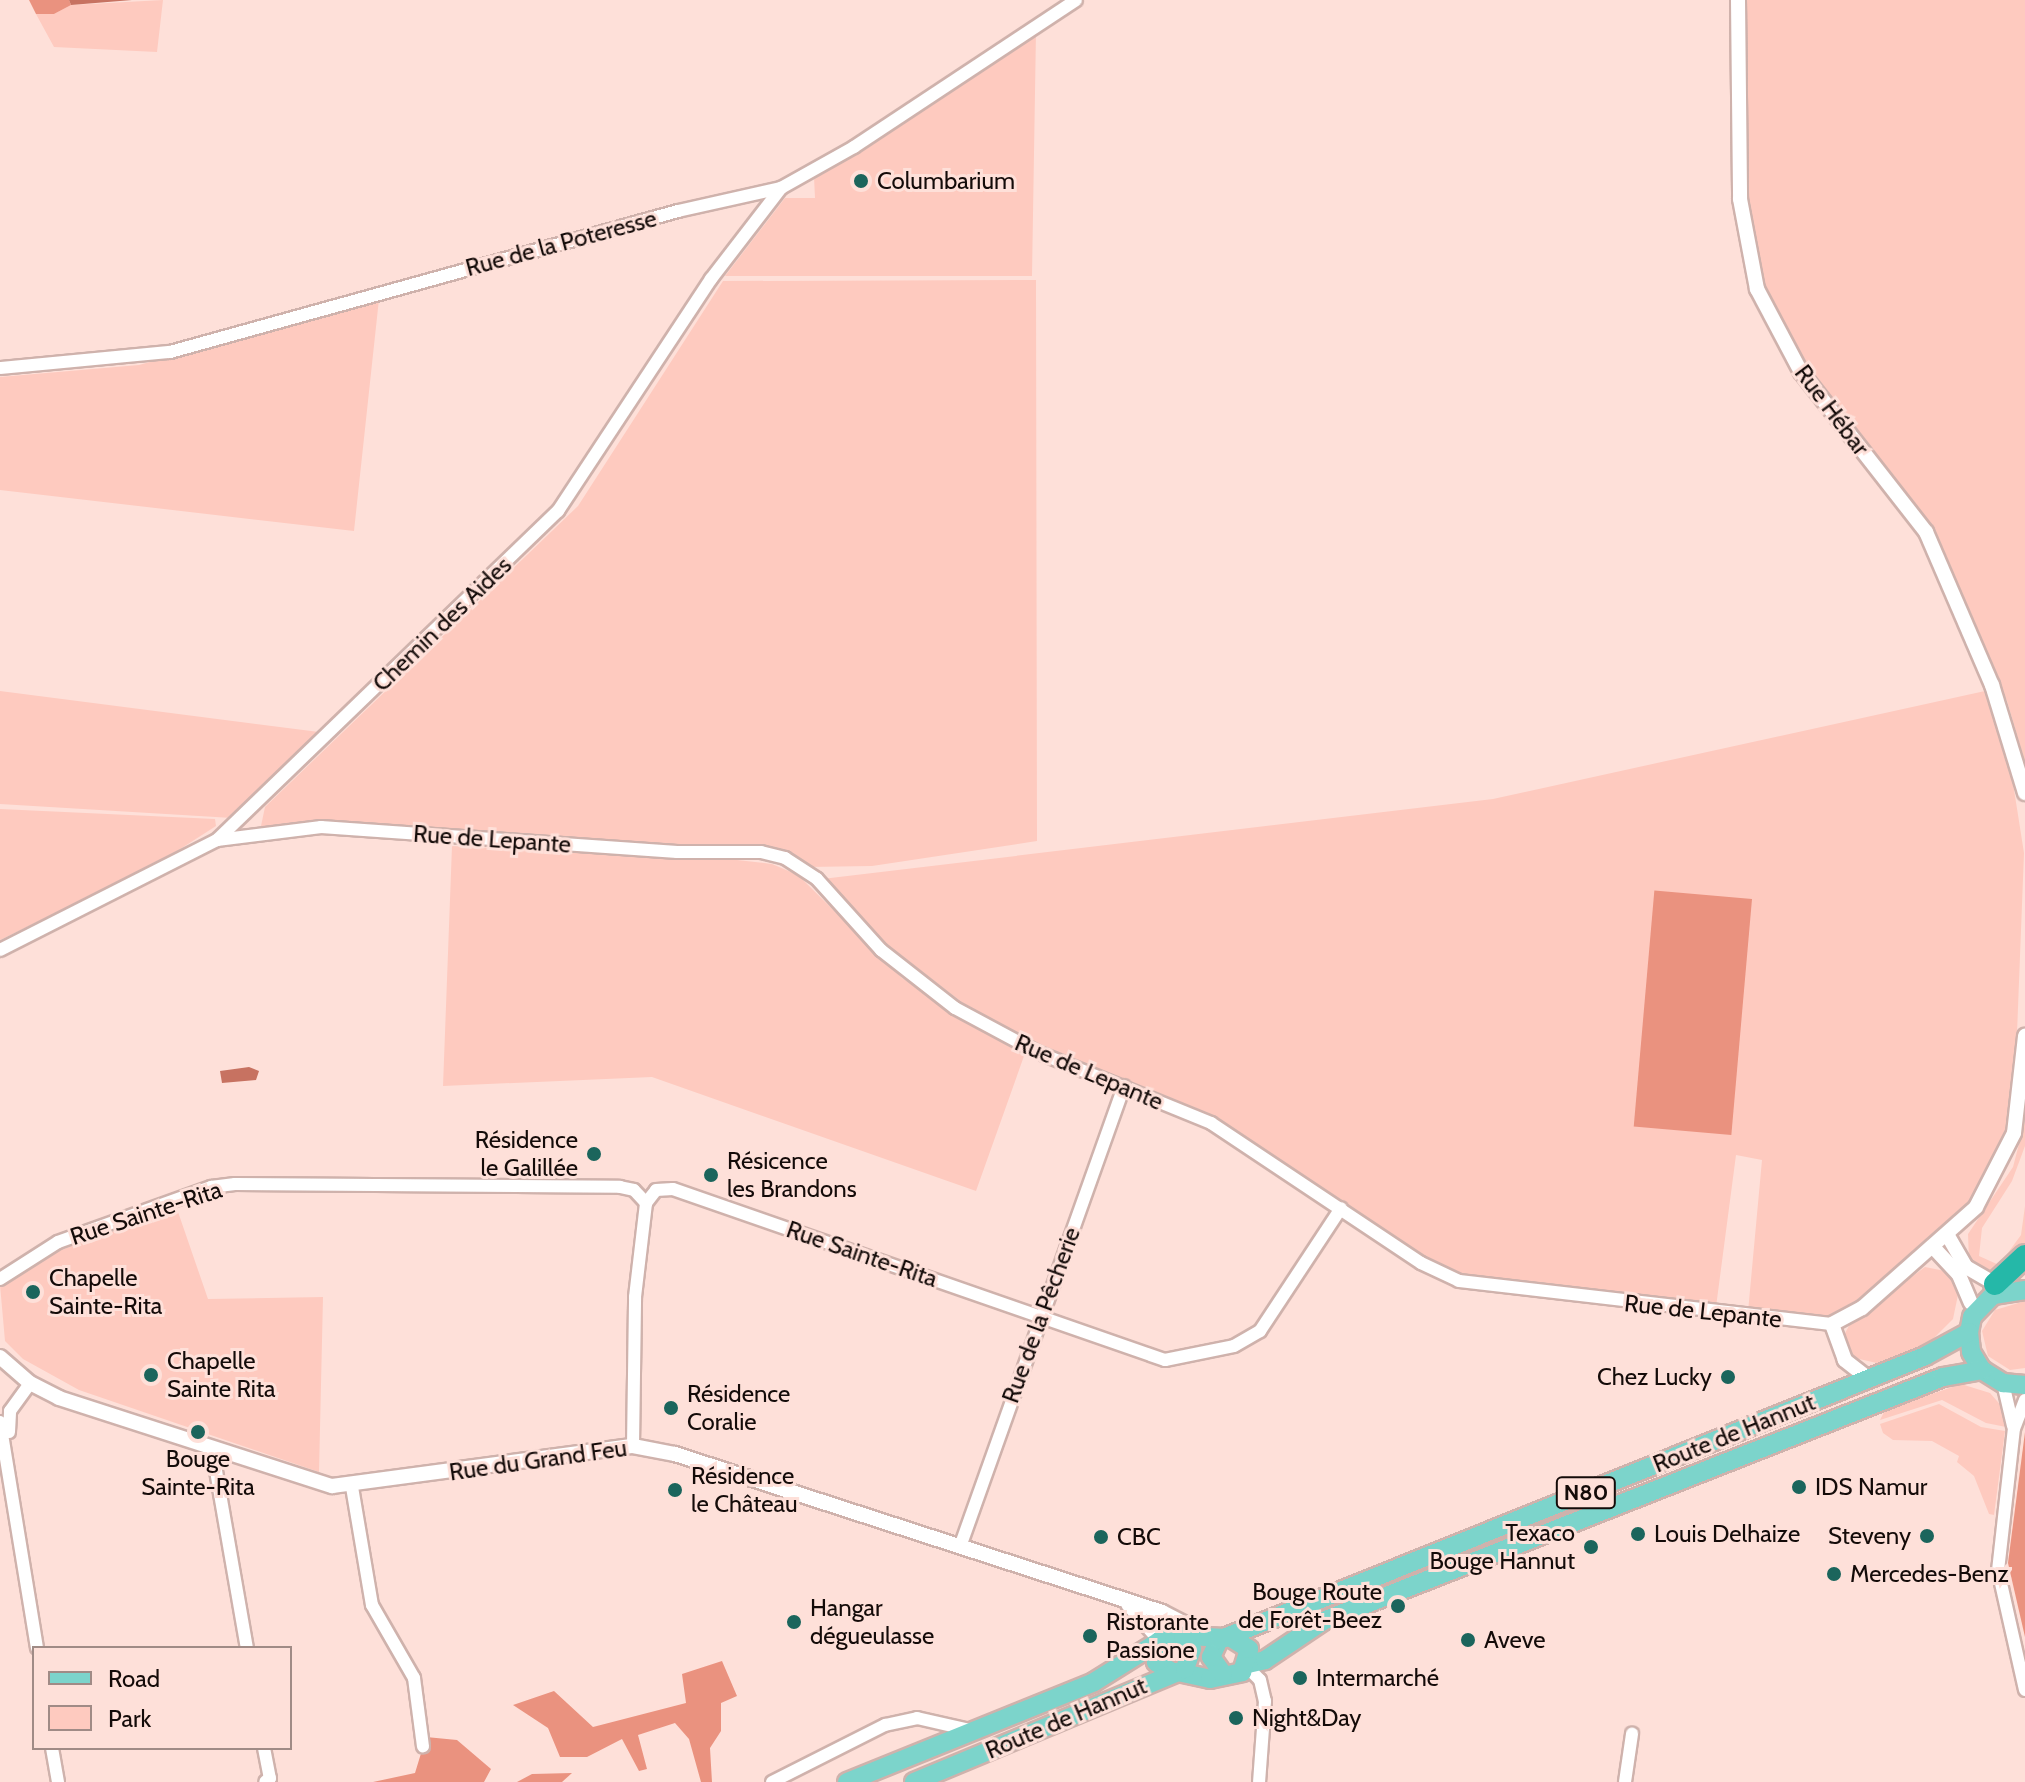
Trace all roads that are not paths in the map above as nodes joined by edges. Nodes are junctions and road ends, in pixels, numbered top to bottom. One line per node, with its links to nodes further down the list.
1 (1076, 0): 3 (street, Rue de la Poteresse)
2 (1738, 0): 5 (street, Rue Hébar)
3 (781, 188): 4 (street, Rue de la Poteresse); 6 (street, Chemin des Aides)
4 (0, 368)
5 (2025, 793)
6 (217, 840): 7 (street, Chemin des Aides); 9 (street, Rue de Lepante)
7 (0, 950)
8 (2025, 1036): 12 (street)
9 (1124, 1086): 11 (street, Rue de Lepante); 19 (street, Rue de la Pêcherie)
10 (646, 1203): 16 (street, Rue Sainte-Rita); 19 (street, Rue Sainte-Rita); 32 (street)
11 (1341, 1208): 19 (street, Rue Sainte-Rita); 20 (street, Rue de Lepante)
12 (1948, 1236): 13 (street); 17 (street)
13 (1934, 1248): 18 (street); 20 (street)
14 (2025, 1256): 17 (highway)
15 (2025, 1270): 17 (highway)
16 (0, 1279)
17 (2010, 1288): 18 (main road); 21 (main road, Route de Hannut / N80)
18 (1971, 1303): 22 (main road)
19 (1039, 1316): 37 (street, Rue de la Pêcherie)
20 (1832, 1324): 25 (street)
21 (1969, 1332): 22 (main road, Route de Hannut / N80); 24 (main road)
22 (1942, 1348): 25 (main road, Route de Hannut / N80)
23 (0, 1357): 26 (street, Rue du Grand Feu)
24 (1982, 1370): 27 (main road); 46 (main road, Route de Hannut / N80)
25 (1869, 1379): 42 (main road, Route de Hannut / N80)
26 (30, 1383): 33 (street, Rue du Grand Feu); 34 (street)
27 (2003, 1383): 28 (main road); 31 (street)
28 (2025, 1385)
29 (2025, 1400): 31 (street)
30 (0, 1422): 34 (street)
31 (2014, 1428): 49 (street)
32 (633, 1446): 35 (street, Rue du Grand Feu); 37 (street, Rue du Grand Feu)
33 (212, 1448): 35 (street, Rue du Grand Feu); 45 (street)
34 (11, 1477): 36 (street)
35 (352, 1487): 52 (street)
36 (6, 1496): 44 (street)
37 (961, 1544): 38 (street, Rue du Grand Feu)
38 (1127, 1604): 39 (street, Rue du Grand Feu); 43 (street, Rue du Grand Feu)
39 (1172, 1617): 40 (street, Rue du Grand Feu); 41 (street)
40 (1205, 1634): 41 (main road, Route de Hannut); 42 (main road, Route de Hannut)
41 (1182, 1636): 43 (main road, Route de Hannut); 47 (main road, Route de Hannut)
42 (1228, 1637): 46 (main road); 48 (main road)
43 (1159, 1641): 47 (main road, Route de Hannut); 50 (main road, Route de Hannut)
44 (37, 1646)
45 (247, 1646)
46 (1248, 1666): 48 (main road, Route de Hannut / N80); 60 (street)
47 (1176, 1673): 48 (main road, Route de Hannut / N80); 59 (main road, Route de Hannut / N80)
48 (1223, 1674)
49 (2025, 1690)
50 (974, 1731): 57 (street, Route de Hannut); 58 (main road, Route de Hannut)
51 (1632, 1734): 61 (street)
52 (423, 1746)
53 (52, 1750): 55 (street)
54 (264, 1750): 56 (street)
55 (58, 1782)
56 (265, 1782)
57 (772, 1782)
58 (847, 1782)
59 (914, 1782)
60 (1259, 1782)
61 (1625, 1782)

